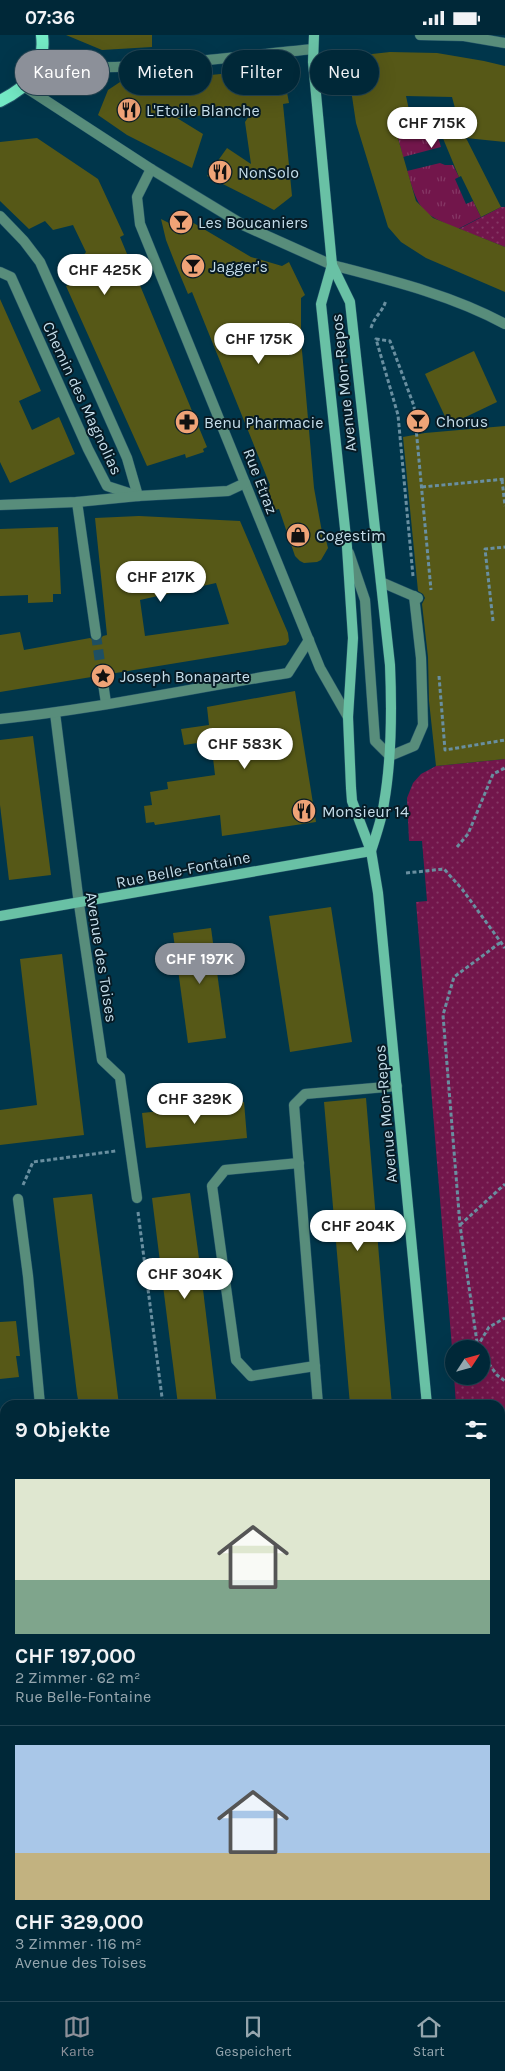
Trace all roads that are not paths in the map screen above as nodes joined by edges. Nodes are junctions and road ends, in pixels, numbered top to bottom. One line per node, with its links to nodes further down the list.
1 (42, 35): 6 (main road)
2 (314, 35): 5 (main road)
3 (420, 35): 4 (street)
4 (505, 43)
5 (313, 49): 7 (street); 13 (main road)
6 (42, 50)
7 (109, 67)
8 (15, 92): 10 (main road)
9 (36, 95): 11 (street)
10 (0, 101)
11 (151, 169): 13 (street); 16 (street, Rue Etraz)
12 (0, 216): 17 (street)
13 (332, 265): 15 (street); 20 (main road, Avenue Mon-Repos); 21 (main road, Avenue Mon-Repos)
14 (0, 271): 17 (street, Chemin des Magnolias)
15 (505, 323)
16 (245, 483): 17 (street); 23 (street, Rue Etraz)
17 (138, 496): 18 (street)
18 (77, 502): 19 (street); 22 (street)
19 (0, 505)
20 (347, 547): 27 (main road, Avenue Mon-Repos); 29 (street)
21 (381, 582): 29 (main road, Avenue Mon-Repos); 29 (street)
22 (96, 635)
23 (310, 640): 25 (street); 27 (street, Rue Etraz)
24 (103, 683): 25 (street)
25 (106, 703): 26 (street)
26 (55, 713): 28 (street); 31 (street, Avenue des Toises)
27 (348, 717): 30 (main road, Avenue Mon-Repos)
28 (0, 719)
29 (390, 756): 30 (main road, Avenue Mon-Repos)
30 (371, 851): 31 (main road, Rue Belle-Fontaine); 33 (main road, Avenue Mon-Repos)
31 (79, 904): 32 (main road, Rue Belle-Fontaine); 35 (street, Avenue des Toises)
32 (0, 916)
33 (397, 1085): 34 (street); 40 (main road, Avenue Mon-Repos)
34 (299, 1163): 37 (street); 37 (street)
35 (137, 1198)
36 (18, 1199): 38 (street)
37 (315, 1366): 39 (street)
38 (40, 1400)
39 (318, 1400)
40 (427, 1400)

